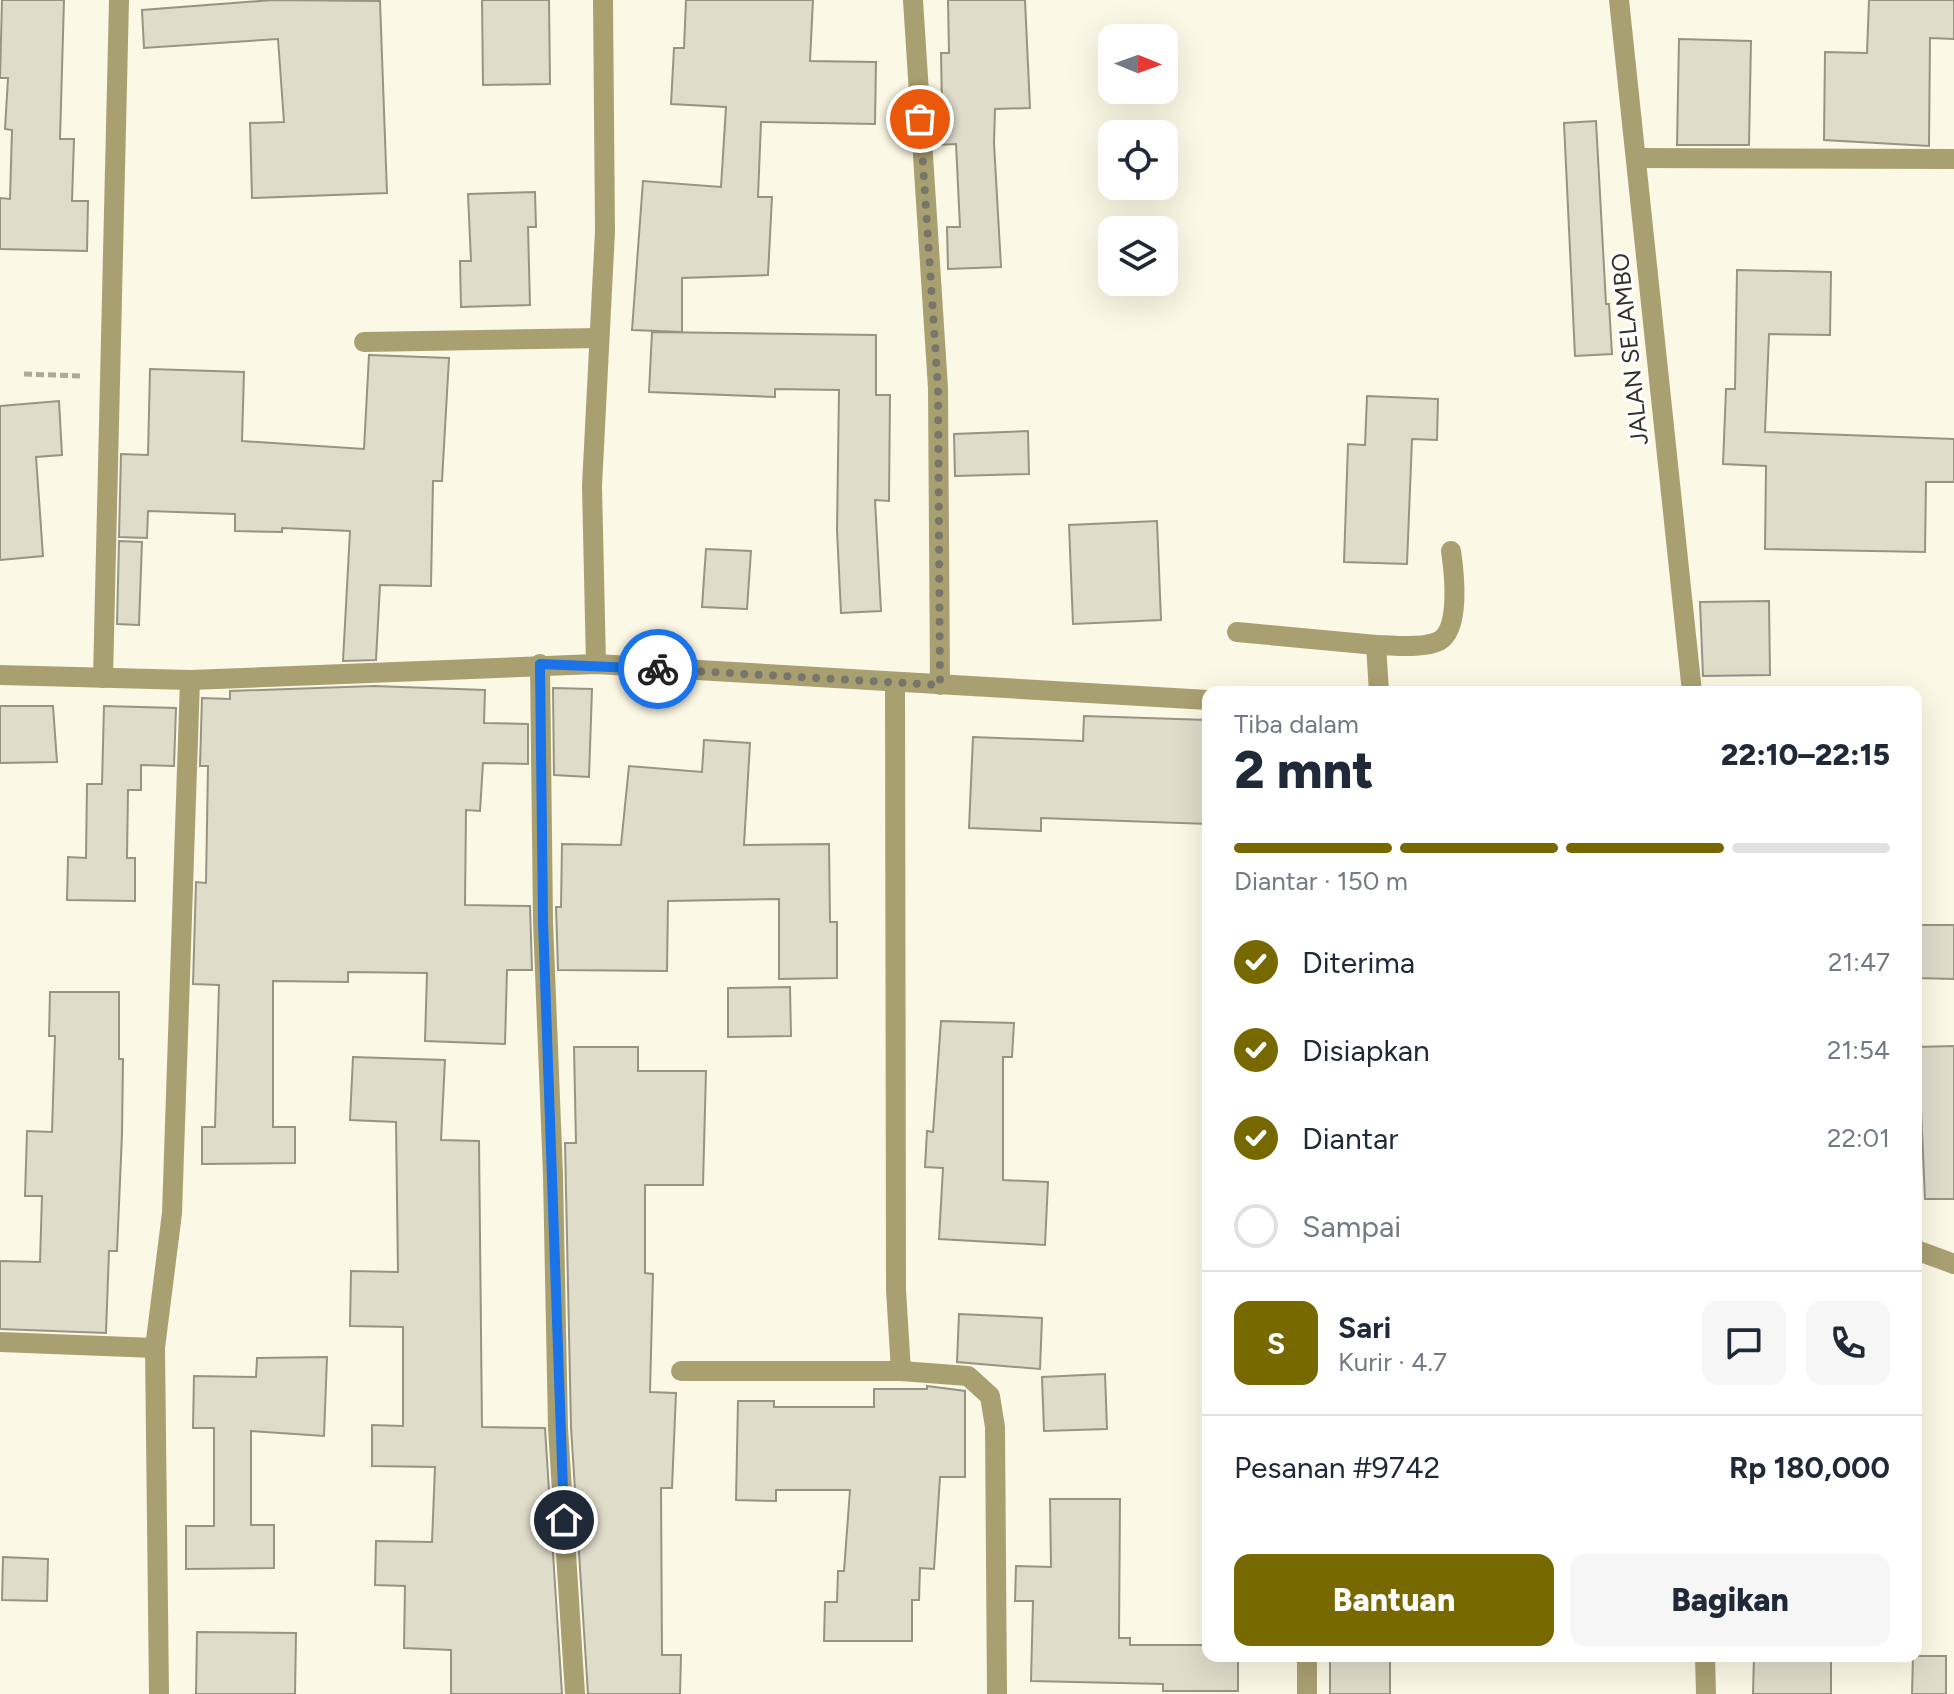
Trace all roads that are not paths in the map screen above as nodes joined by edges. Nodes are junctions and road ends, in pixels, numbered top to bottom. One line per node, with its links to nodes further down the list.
1 (119, 0): 15 (street)
2 (603, 0): 7 (street)
3 (913, 0): 18 (street)
4 (1619, 0): 5 (street, JALAN SELAMBO)
5 (1636, 158): 6 (street); 20 (street, JALAN SELAMBO)
6 (1954, 159)
7 (599, 338): 8 (street); 13 (street)
8 (364, 342)
9 (1451, 551): 11 (street)
10 (1237, 632): 11 (street)
11 (1376, 645): 19 (street)
12 (540, 664): 13 (street); 16 (street); 31 (street)
13 (596, 664): 17 (street)
14 (0, 675): 15 (street)
15 (103, 678): 16 (street)
16 (190, 680): 25 (street)
17 (895, 684): 18 (street); 27 (street)
18 (940, 685): 21 (street)
19 (1379, 686)
20 (1691, 686)
21 (1202, 700)
22 (1922, 1252): 23 (street)
23 (1954, 1264)
24 (0, 1342): 25 (street)
25 (155, 1348): 30 (street)
26 (681, 1371): 27 (street)
27 (901, 1371): 32 (street)
28 (1307, 1662): 33 (street)
29 (1705, 1662): 34 (street)
30 (159, 1694)
31 (575, 1694)
32 (997, 1694)
33 (1307, 1694)
34 (1706, 1694)

